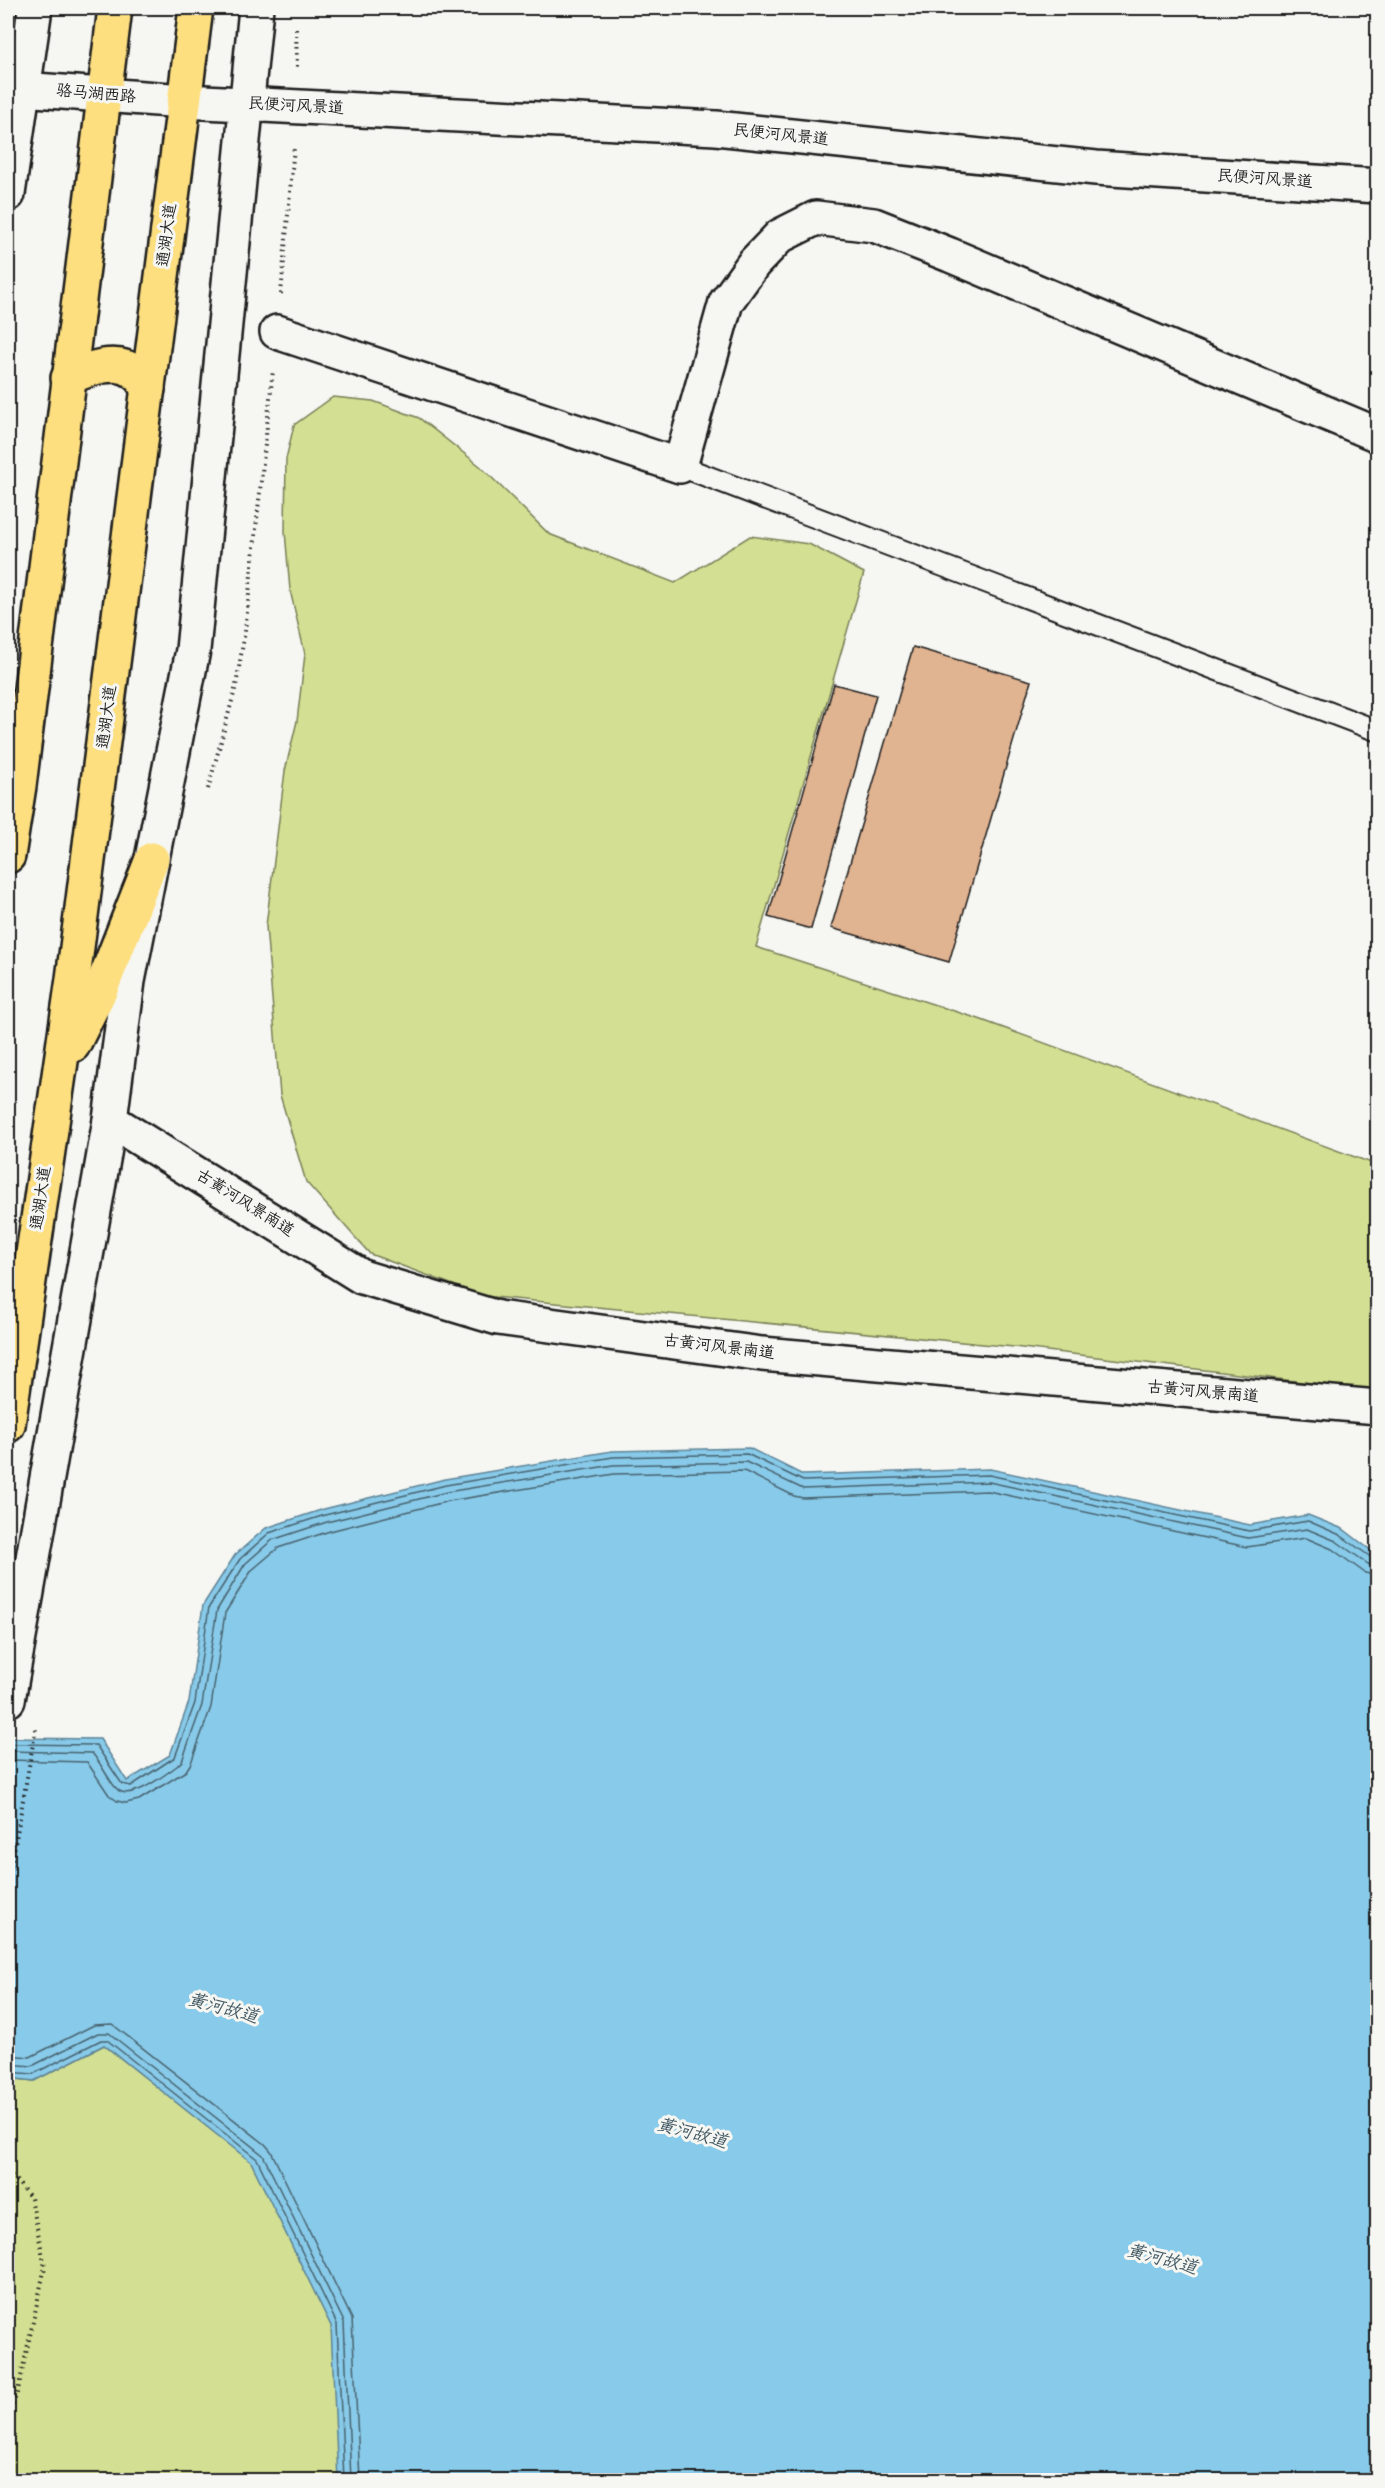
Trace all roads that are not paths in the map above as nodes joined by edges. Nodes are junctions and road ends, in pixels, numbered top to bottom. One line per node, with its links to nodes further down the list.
1 (35, 8): 5 (street)
2 (115, 8): 6 (main road)
3 (196, 8): 7 (main road, 通湖大道)
4 (256, 8): 8 (street)
5 (15, 88): 6 (street, 骆马湖西路); 10 (street)
6 (104, 95): 7 (street, 骆马湖西路); 12 (main road)
7 (184, 101): 8 (street, 民便河风景道); 13 (main road, 通湖大道)
8 (246, 103): 9 (street, 民便河风景道); 20 (street)
9 (1377, 186)
10 (8, 194)
11 (278, 332): 15 (street)
12 (68, 378): 13 (main road); 18 (main road)
13 (148, 389): 21 (main road, 通湖大道)
14 (1377, 435): 15 (street)
15 (680, 466): 16 (lane)
16 (1377, 731)
17 (8, 732): 18 (main road)
18 (19, 786): 19 (main road)
19 (8, 856)
20 (152, 859): 21 (main road); 22 (street)
21 (60, 1071): 24 (main road, 通湖大道)
22 (111, 1120): 23 (street, 古黄河风景南道); 25 (street)
23 (1377, 1407)
24 (8, 1425)
25 (8, 1700)

